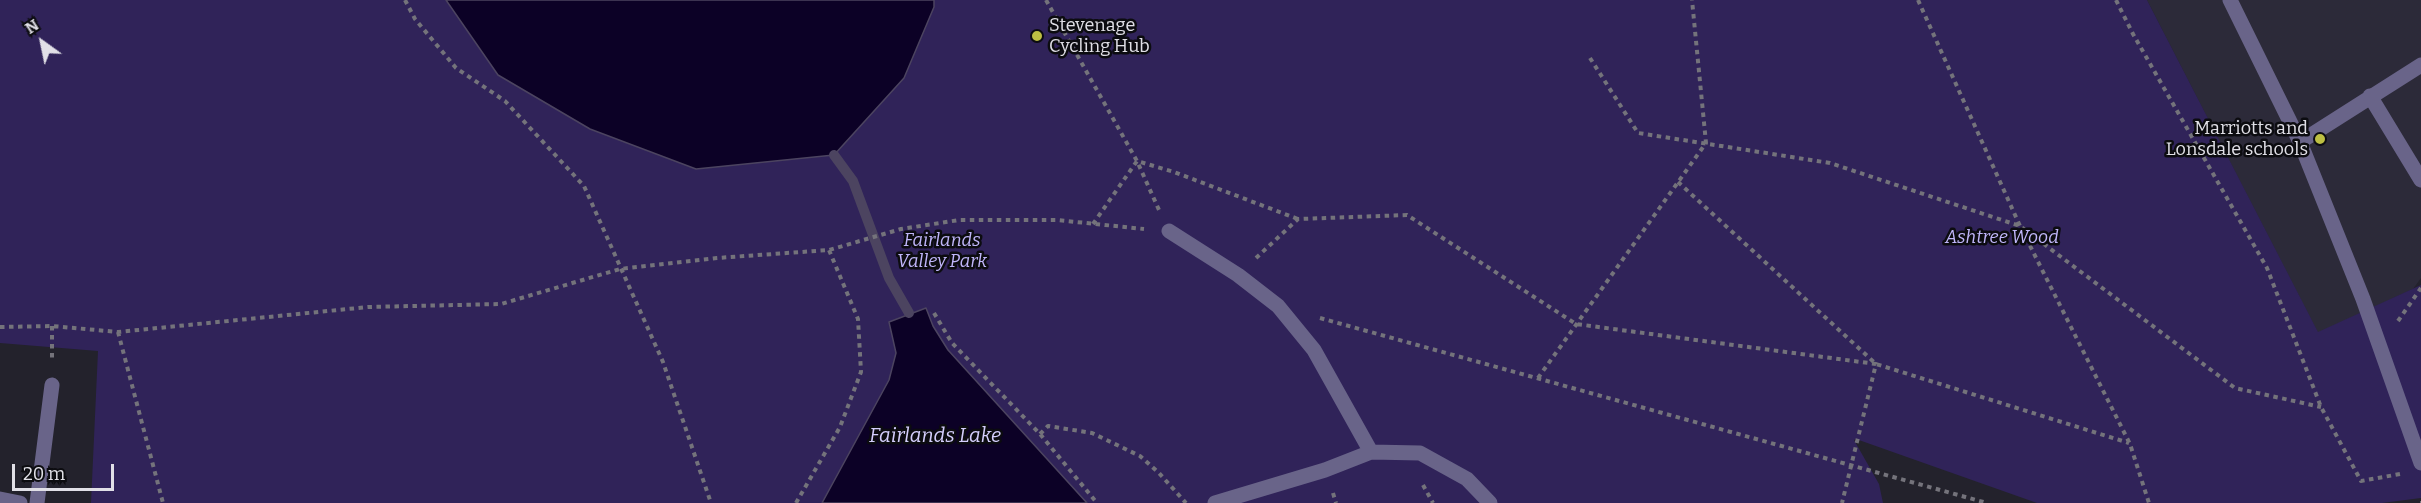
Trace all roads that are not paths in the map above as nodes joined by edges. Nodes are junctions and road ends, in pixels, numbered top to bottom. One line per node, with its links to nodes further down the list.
1 (2230, 0): 4 (lane)
2 (2421, 65): 3 (lane)
3 (2370, 96): 4 (lane); 5 (lane)
4 (2300, 142): 9 (lane)
5 (2421, 180)
6 (1169, 231): 8 (lane)
7 (52, 386): 12 (lane)
8 (1371, 452): 13 (lane); 14 (lane)
9 (2416, 468)
10 (0, 499): 11 (lane)
11 (20, 503)
12 (37, 503)
13 (1215, 503)
14 (1490, 503)

